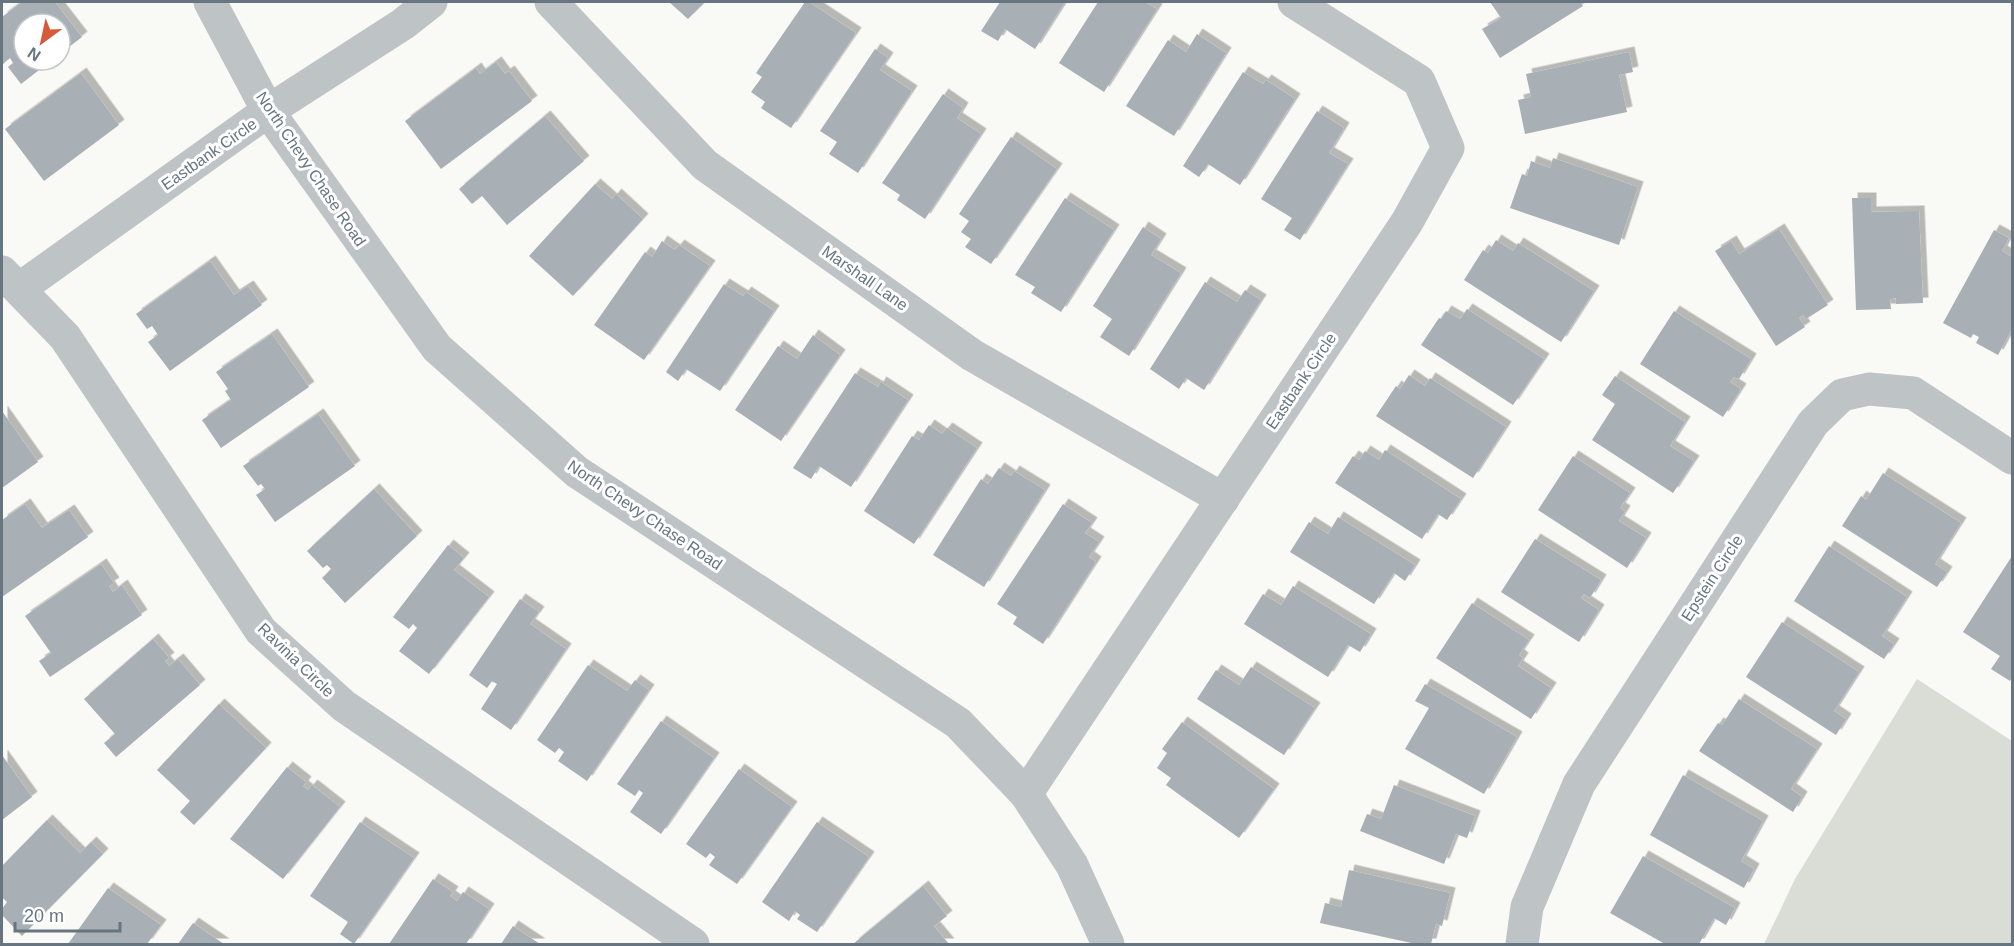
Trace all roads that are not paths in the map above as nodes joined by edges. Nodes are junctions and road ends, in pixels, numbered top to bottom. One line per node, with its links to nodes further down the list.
1 (210, 2): 5 (street, North Chevy Chase Road)
2 (431, 2): 5 (street, Eastbank Circle)
3 (551, 2): 8 (street, Marshall Lane)
4 (1294, 2): 8 (street, Eastbank Circle)
5 (268, 111): 6 (street, Eastbank Circle); 9 (street, North Chevy Chase Road)
6 (10, 281): 10 (street, Ravinia Circle)
7 (2013, 458): 12 (street, Epstein Circle)
8 (1223, 499): 9 (street, Eastbank Circle)
9 (1026, 794): 11 (street, North Chevy Chase Road)
10 (693, 945)
11 (1108, 945)
12 (1522, 945)

